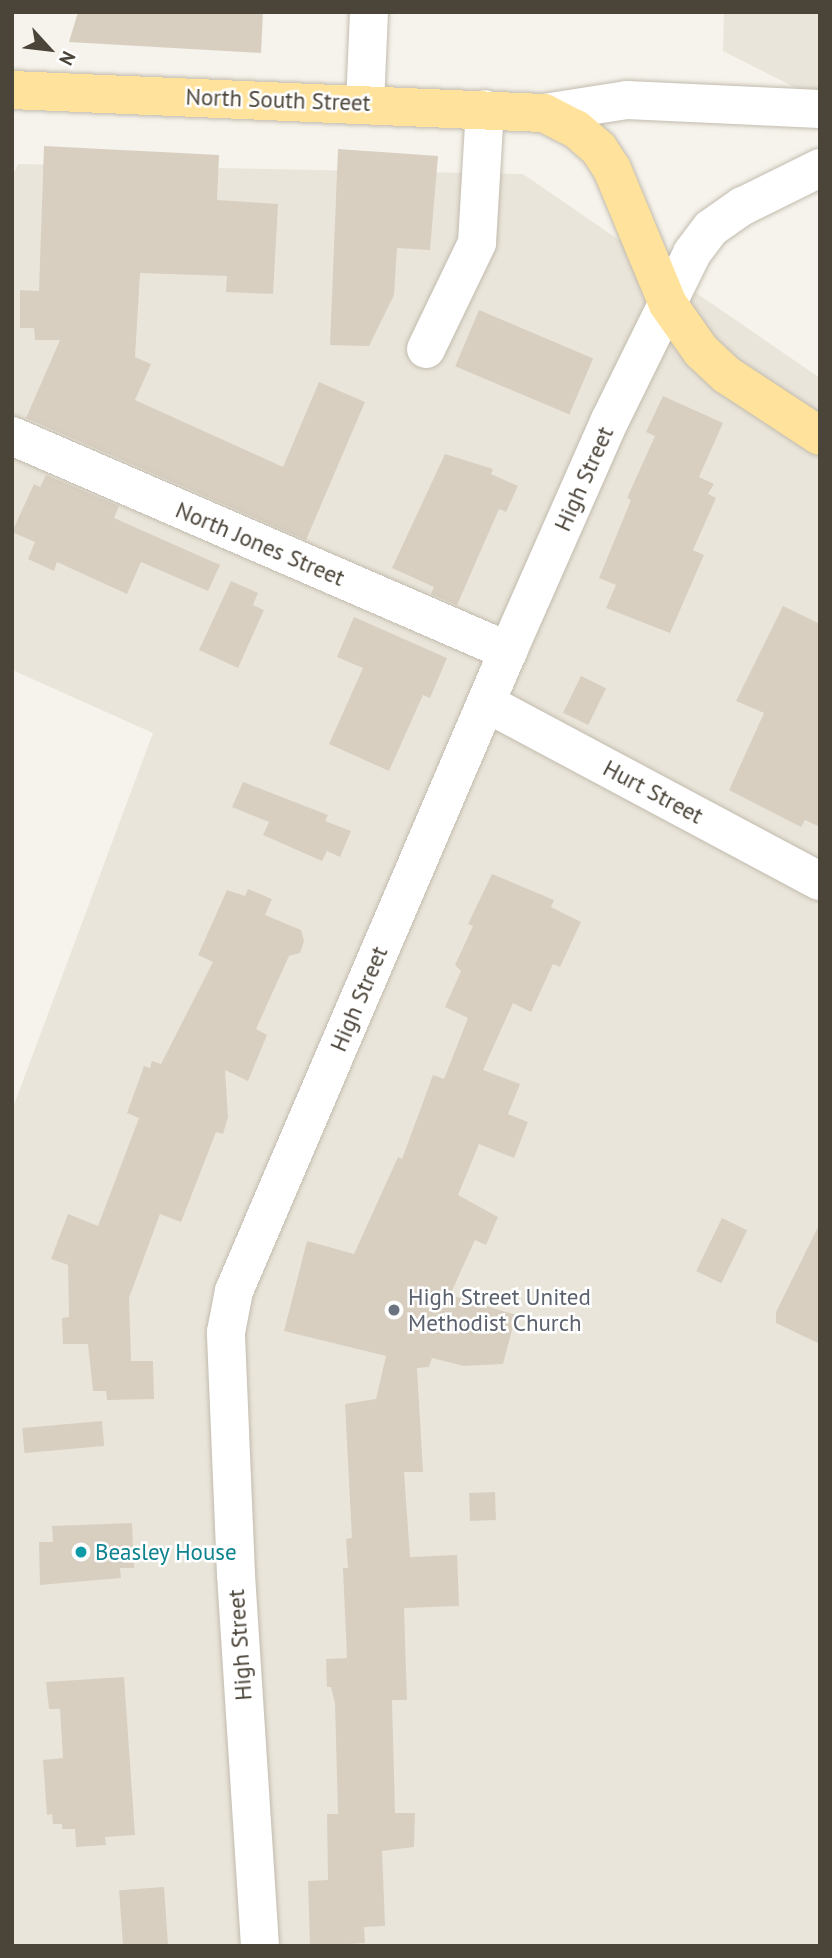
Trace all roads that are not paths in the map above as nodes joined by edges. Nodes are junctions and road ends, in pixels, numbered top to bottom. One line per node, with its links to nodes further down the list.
1 (369, 12): 3 (street)
2 (12, 90): 3 (main road, North South Street)
3 (365, 104): 4 (main road, North South Street)
4 (485, 108): 6 (main road, North South Street); 9 (street)
5 (820, 108): 6 (street, North South Street)
6 (544, 113): 8 (main road, North South Street)
7 (820, 168): 8 (street, High Street)
8 (668, 304): 11 (main road, North South Street); 12 (street, High Street)
9 (426, 349)
10 (12, 436): 12 (street, North Jones Street)
11 (820, 436)
12 (508, 651): 13 (street, High Street)
13 (486, 703): 14 (street, Hurt Street); 15 (street, High Street)
14 (820, 881)
15 (260, 1946)

